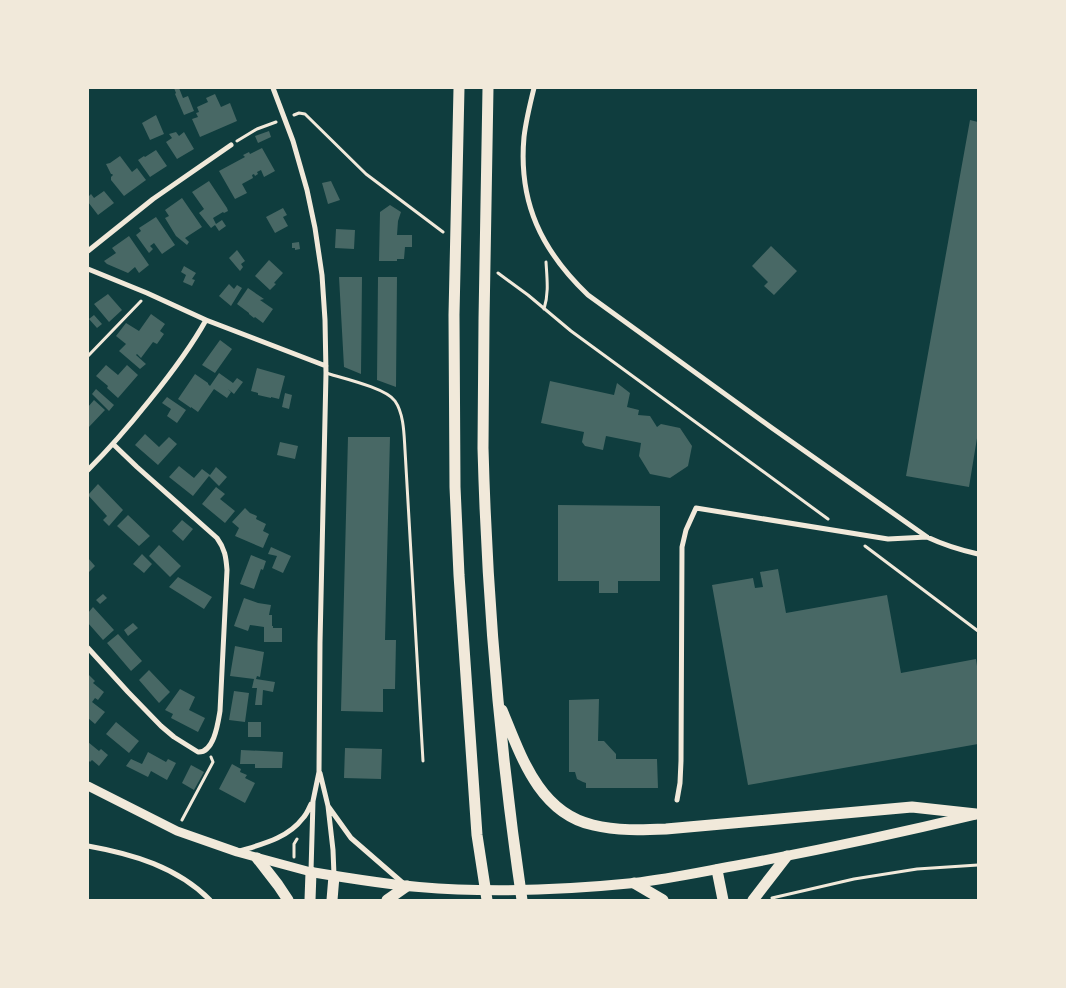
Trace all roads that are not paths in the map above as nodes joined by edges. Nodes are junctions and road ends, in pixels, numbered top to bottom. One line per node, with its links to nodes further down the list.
1 (272, 88): 9 (street)
2 (459, 88): 38 (highway)
3 (488, 88): 16 (highway)
4 (534, 88): 13 (street)
5 (231, 145): 6 (street)
6 (88, 251)
7 (88, 268): 8 (street)
8 (206, 320): 9 (street); 11 (street)
9 (326, 366): 10 (street)
10 (326, 373): 17 (lane); 18 (street)
11 (114, 444): 12 (street); 15 (street)
12 (88, 470)
13 (927, 537): 14 (street); 20 (street)
14 (978, 554)
15 (88, 648)
16 (498, 701): 23 (highway); 39 (highway)
17 (423, 761)
18 (319, 772): 21 (street); 22 (street)
19 (88, 786): 25 (street)
20 (677, 800)
21 (313, 801): 25 (street); 29 (street)
22 (328, 806): 30 (street); 32 (street)
23 (977, 814): 26 (main road)
24 (88, 846): 33 (street)
25 (237, 852): 27 (street)
26 (787, 856): 28 (main road); 42 (highway)
27 (257, 858): 29 (street); 34 (highway)
28 (717, 870): 31 (main road); 41 (highway)
29 (311, 872): 30 (main road); 35 (highway)
30 (334, 876): 32 (main road); 36 (highway)
31 (634, 883): 32 (main road); 40 (highway)
32 (407, 886): 37 (highway)
33 (210, 900)
34 (288, 900)
35 (310, 900)
36 (332, 900)
37 (387, 900)
38 (487, 900)
39 (522, 900)
40 (663, 900)
41 (723, 900)
42 (753, 900)

